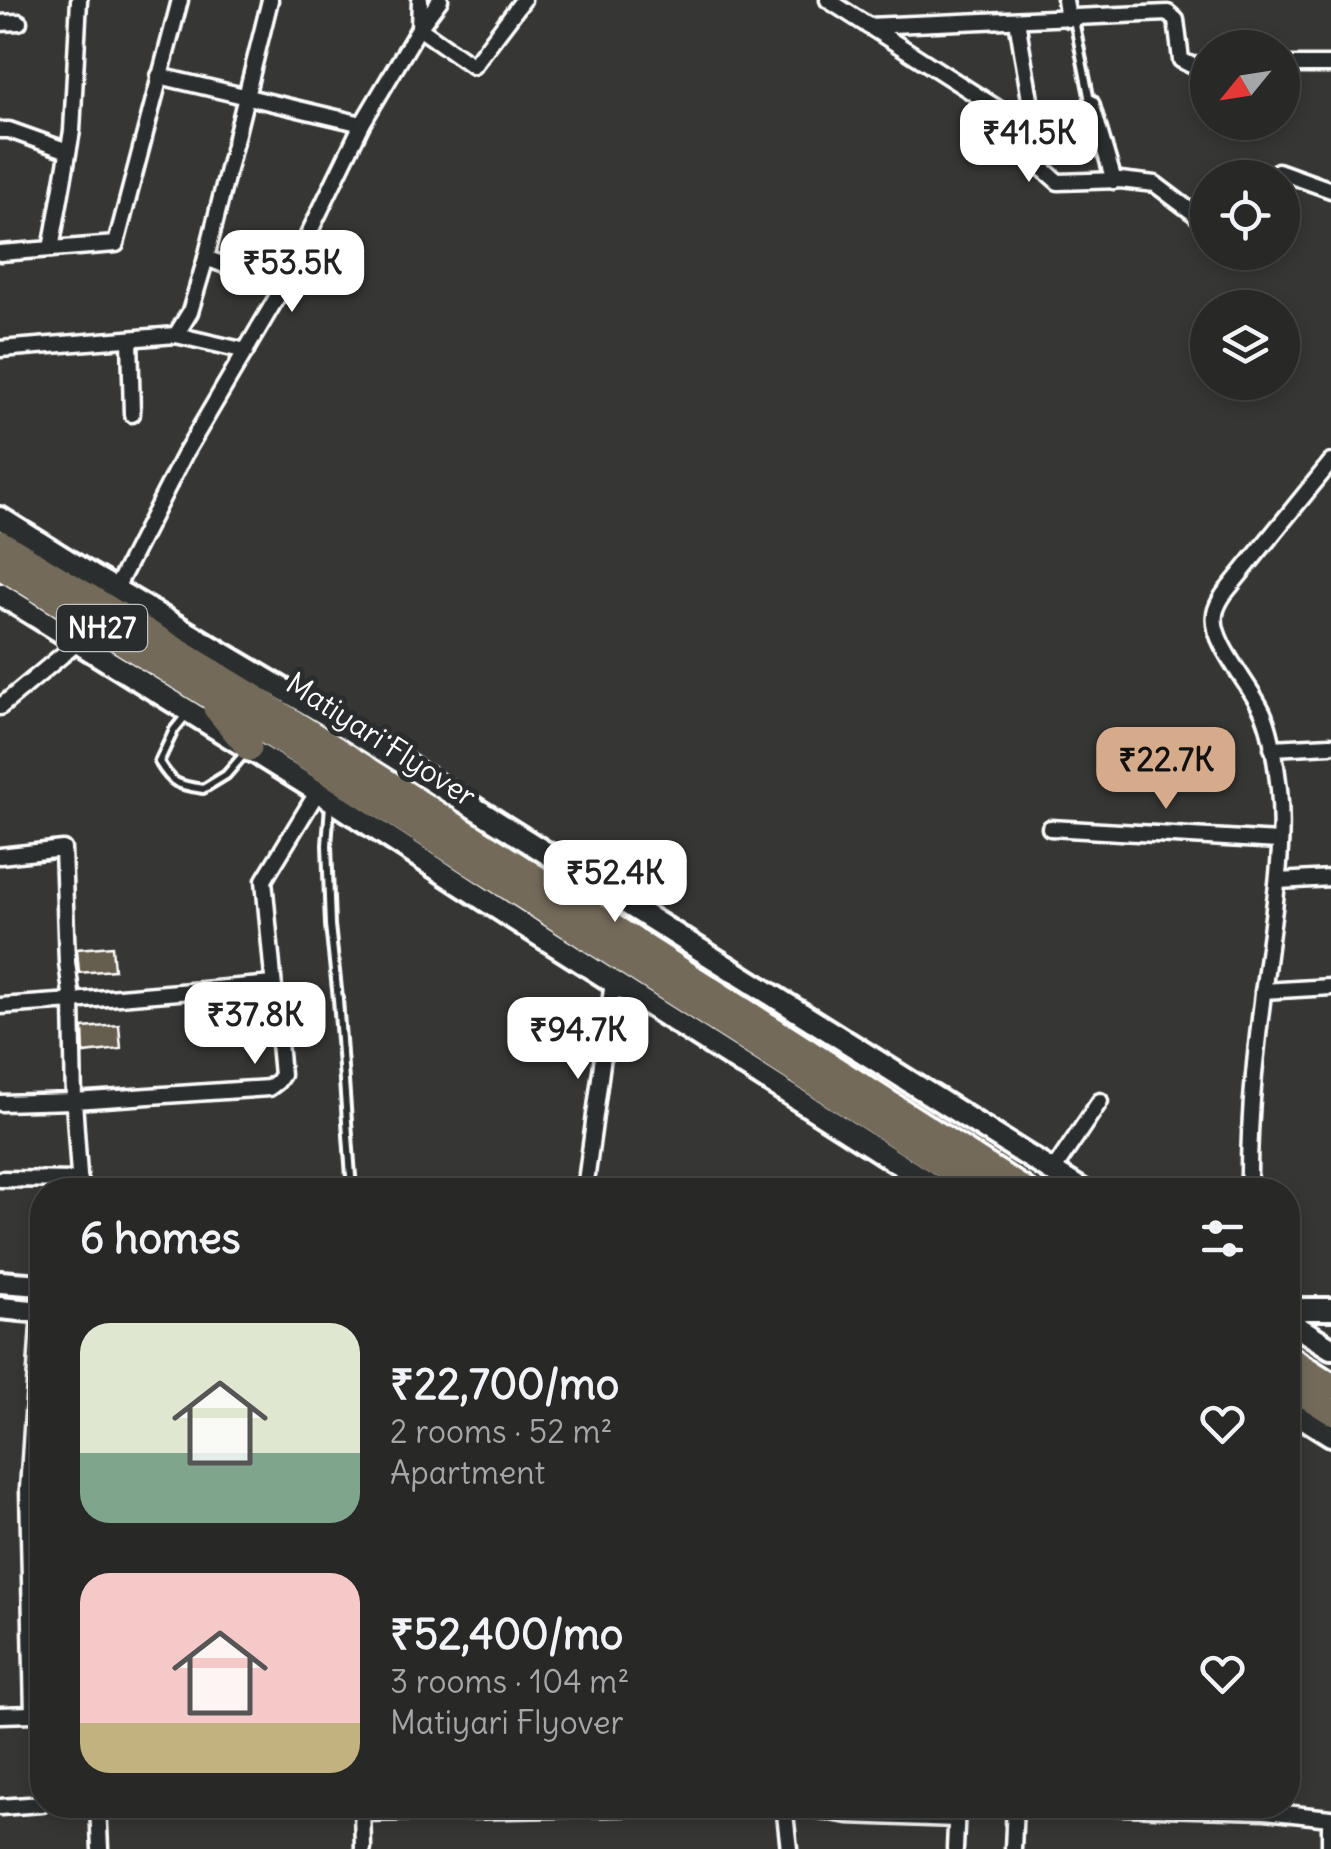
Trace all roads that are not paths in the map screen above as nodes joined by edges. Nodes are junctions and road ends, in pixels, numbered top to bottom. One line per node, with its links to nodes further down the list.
1 (78, 0): 24 (street)
2 (180, 0): 18 (street)
3 (270, 0): 19 (street)
4 (420, 0): 14 (street)
5 (440, 0): 14 (street)
6 (523, 0): 14 (street)
7 (828, 0): 13 (street)
8 (1065, 0): 9 (street)
9 (1071, 19): 10 (street); 15 (street); 20 (lane)
10 (1017, 20): 13 (street); 23 (street)
11 (0, 22): 12 (street)
12 (19, 22)
13 (868, 26): 23 (street)
14 (419, 28): 21 (street)
15 (1190, 64)
16 (1331, 65): 17 (street)
17 (1300, 66)
18 (159, 76): 19 (street); 29 (street)
19 (246, 96): 21 (street); 31 (street)
20 (1091, 103): 26 (street)
21 (362, 124): 32 (street)
22 (0, 130): 24 (street)
23 (1036, 133): 26 (street)
24 (68, 150): 29 (street)
25 (1300, 179): 27 (street)
26 (1114, 181): 28 (street)
27 (1331, 190)
28 (1190, 210)
29 (51, 248): 30 (street)
30 (0, 252)
31 (206, 258): 32 (street); 33 (street)
32 (283, 287): 36 (street)
33 (176, 334): 34 (street); 36 (street)
34 (130, 339): 35 (street); 37 (street)
35 (0, 349)
36 (246, 352): 45 (street)
37 (132, 414)
38 (1331, 462): 52 (street)
39 (0, 518): 42 (street)
40 (0, 543): 43 (highway, NH27)
41 (0, 566): 47 (highway, NH27)
42 (92, 575): 43 (highway); 45 (street)
43 (54, 576): 45 (highway, NH27)
44 (0, 594): 46 (street)
45 (110, 599): 48 (highway, Matiyari Flyover / NH27); 68 (street)
46 (78, 642): 47 (street); 49 (street)
47 (197, 702): 48 (highway, Matiyari Flyover / NH27); 51 (highway); 51 (lane)
48 (247, 706): 73 (highway, Matiyari Flyover / NH27); 74 (highway, Matiyari Flyover / NH27)
49 (0, 708)
50 (1331, 745): 52 (street)
51 (248, 748): 53 (street)
52 (1272, 748): 55 (street)
53 (324, 795): 59 (street); 60 (street); 70 (lane)
54 (1050, 828): 55 (street)
55 (1280, 840): 58 (street)
56 (0, 856): 63 (street)
57 (1331, 878): 58 (street)
58 (1278, 881): 62 (street)
59 (614, 982): 71 (street); 72 (street)
60 (272, 984): 63 (street); 65 (street)
61 (1331, 986): 62 (street)
62 (1263, 991): 76 (street)
63 (72, 1001): 64 (street); 65 (street)
64 (0, 1006)
65 (74, 1101): 67 (street); 69 (street)
66 (1100, 1101): 68 (street)
67 (0, 1103)
68 (1052, 1171): 75 (street)
69 (80, 1178)
70 (351, 1178)
71 (587, 1178)
72 (921, 1178)
73 (964, 1178)
74 (1004, 1178)
75 (1063, 1178)
76 (1249, 1178)
77 (0, 1179): 78 (street)
78 (30, 1181)
79 (0, 1282): 80 (street)
80 (30, 1284)
81 (0, 1308): 84 (street)
82 (1331, 1308): 83 (street)
83 (1300, 1309)
84 (30, 1311)
85 (1300, 1329): 86 (street)
86 (1331, 1348)
87 (1300, 1366): 88 (highway)
88 (1331, 1386)
89 (1300, 1392): 90 (highway)
90 (1331, 1411)
91 (1300, 1416): 92 (street)
92 (1331, 1435)
93 (30, 1483): 94 (street)
94 (30, 1534)
95 (30, 1714): 96 (street)
96 (0, 1715)
97 (30, 1805): 98 (street)
98 (0, 1807)
99 (1300, 1815): 105 (street)
100 (99, 1818): 106 (street)
101 (362, 1818): 107 (street)
102 (786, 1818): 108 (street)
103 (957, 1818): 109 (street)
104 (1015, 1818): 110 (street)
105 (1330, 1818): 111 (street)
106 (100, 1849)
107 (362, 1849)
108 (789, 1849)
109 (954, 1849)
110 (1014, 1849)
111 (1330, 1849)

